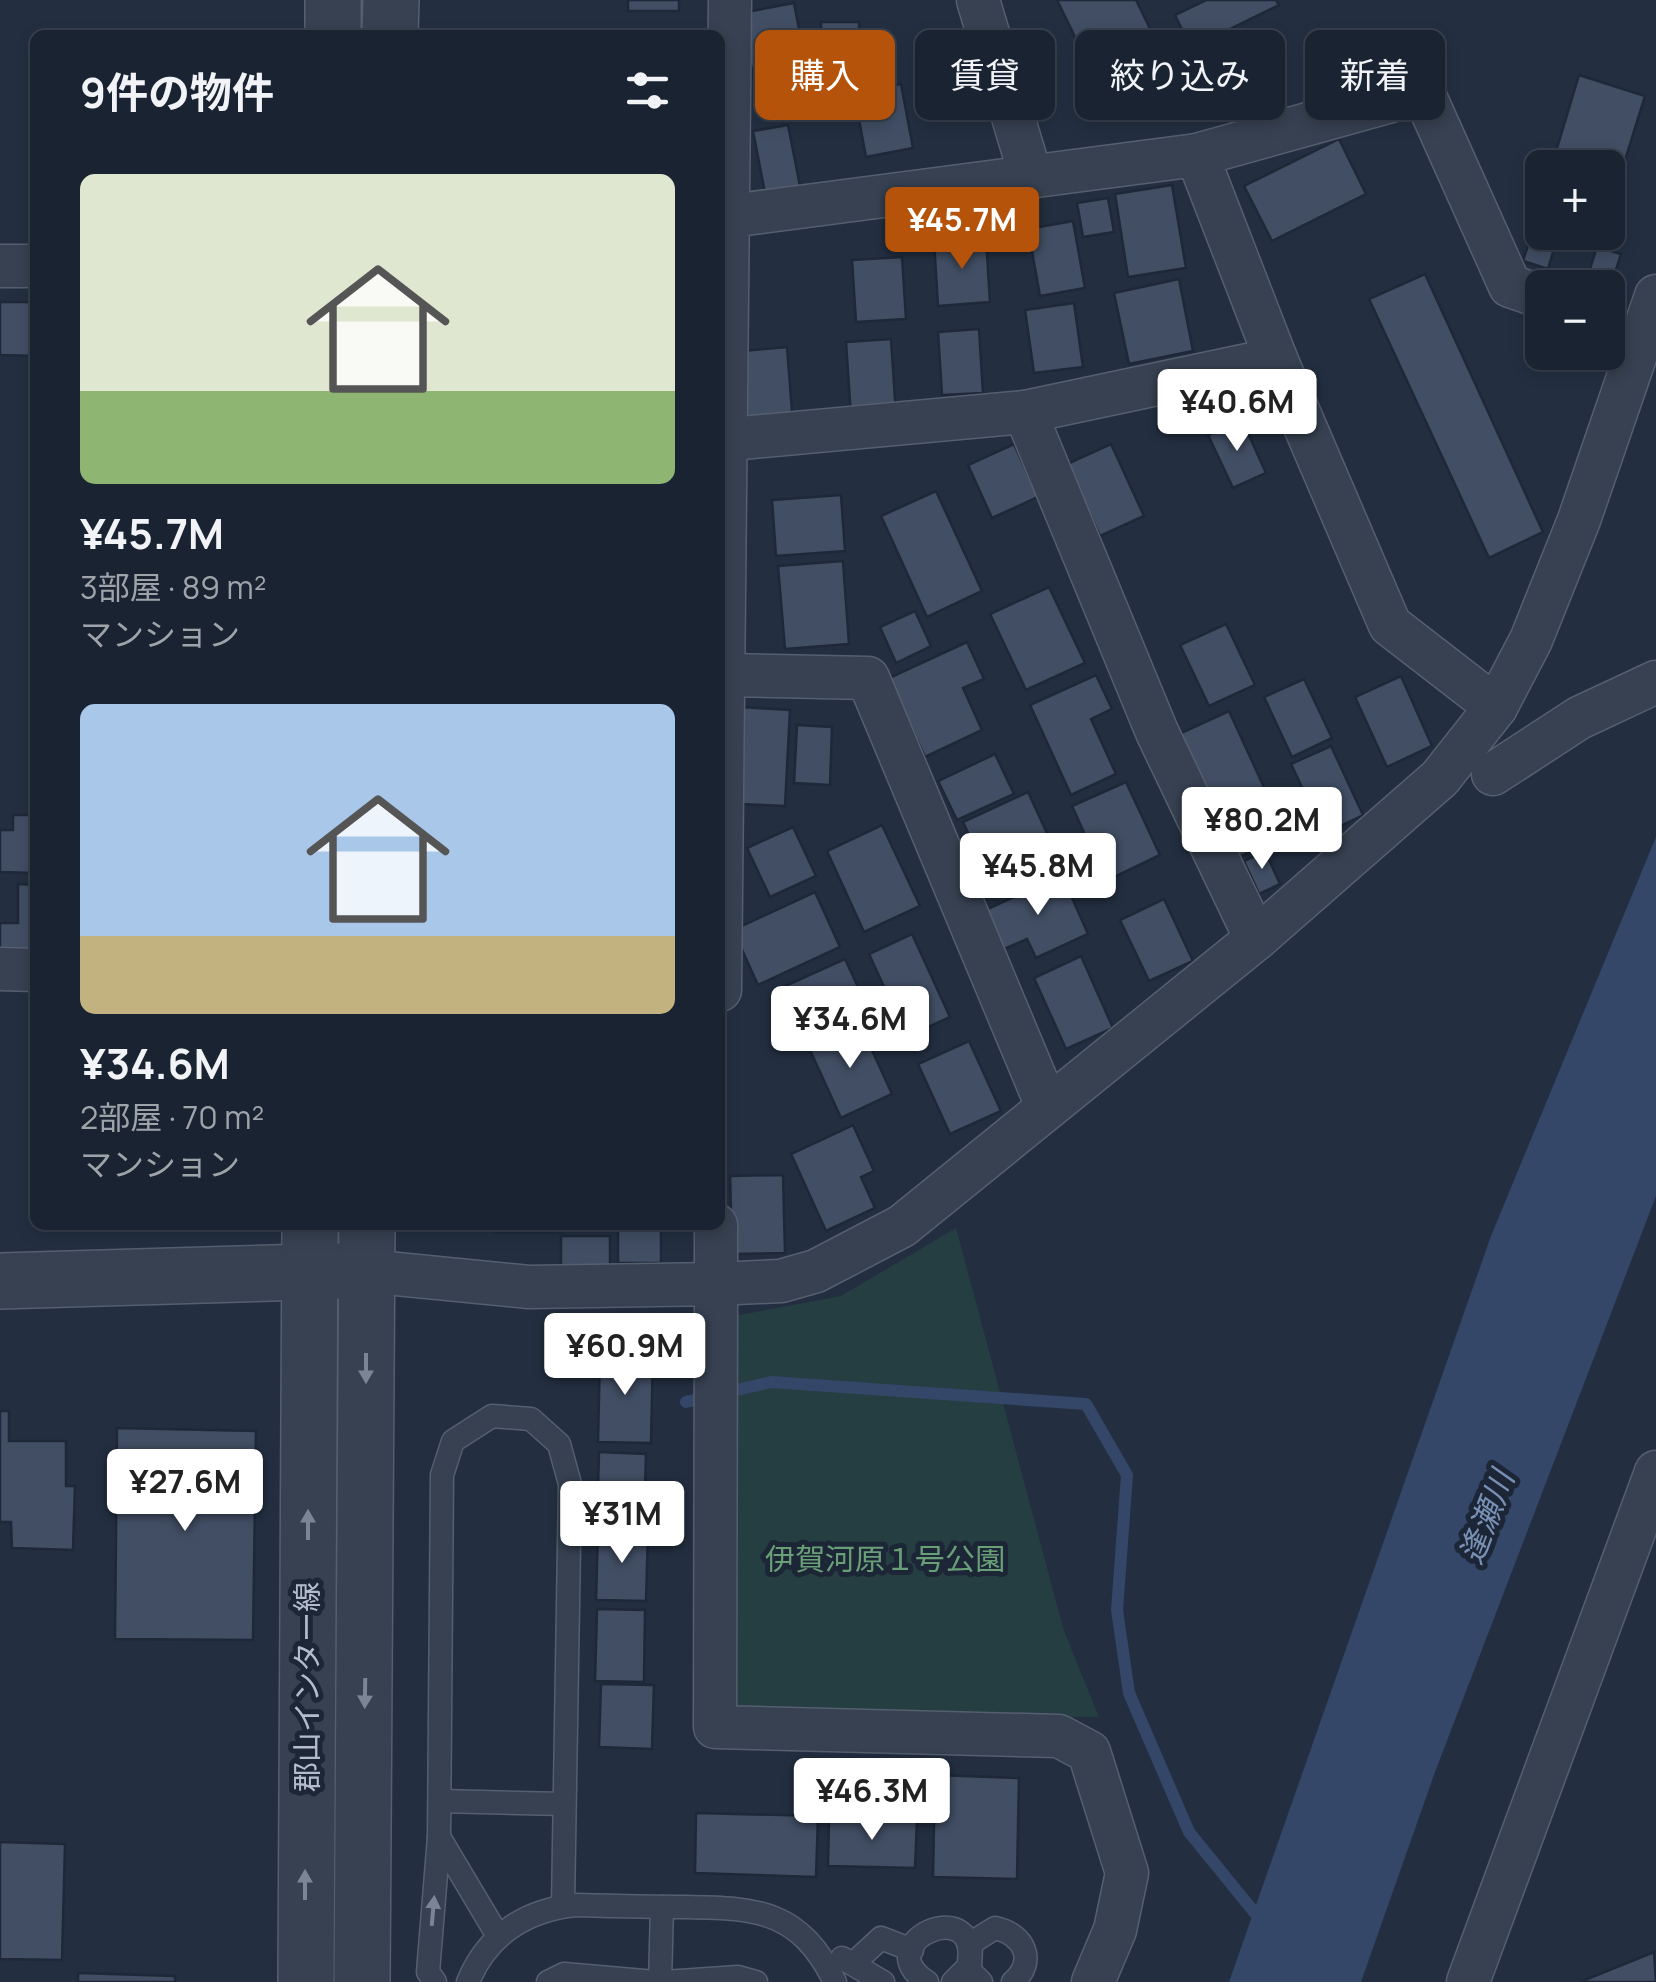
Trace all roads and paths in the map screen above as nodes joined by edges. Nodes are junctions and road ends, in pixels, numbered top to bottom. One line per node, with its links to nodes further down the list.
1 (333, 0): 5 (street)
2 (390, 0): 6 (street)
3 (730, 0): 9 (street)
4 (978, 0): 8 (street)
5 (332, 30)
6 (390, 30)
7 (1197, 155): 8 (street); 12 (street); 14 (street)
8 (1031, 176): 9 (street)
9 (730, 216): 15 (street)
10 (0, 266): 11 (street)
11 (30, 266)
12 (1525, 291)
13 (1635, 317): 20 (street)
14 (1276, 359): 16 (street); 20 (street)
15 (725, 403)
16 (1025, 412): 17 (street); 22 (street)
17 (725, 440)
18 (725, 675): 25 (street)
19 (1656, 682): 21 (street)
20 (1496, 707): 22 (street)
21 (1493, 774)
22 (1256, 939): 25 (street)
23 (0, 969): 24 (street)
24 (30, 970)
25 (1047, 1106): 30 (street)
26 (716, 1230): 30 (street)
27 (367, 1248): 28 (street); 30 (street); 43 (street, one-way to 43)
28 (310, 1249): 29 (street); 42 (street, 郡山インター線, one-way to 28)
29 (0, 1281)
30 (716, 1284): 55 (street)
31 (1656, 1472): 56 (street)
32 (440, 1801): 33 (lane); 33 (lane); 34 (lane)
33 (564, 1804): 35 (lane)
34 (439, 1837): 37 (lane); 44 (lane, one-way to 34)
35 (563, 1906): 36 (lane); 37 (lane)
36 (662, 1907): 40 (lane); 47 (lane)
37 (498, 1936): 45 (lane)
38 (912, 1950): 39 (lane); 41 (lane); 51 (lane)
39 (970, 1957): 52 (lane); 53 (lane); 54 (lane)
40 (824, 1958): 41 (lane); 49 (lane)
41 (855, 1962): 50 (lane)
42 (306, 1982)
43 (362, 1982)
44 (435, 1982)
45 (468, 1982)
46 (548, 1982): 47 (lane)
47 (660, 1982): 48 (lane)
48 (756, 1982)
49 (836, 1982)
50 (883, 1982)
51 (927, 1982)
52 (953, 1982)
53 (980, 1982)
54 (1013, 1982)
55 (1093, 1982)
56 (1468, 1982)

